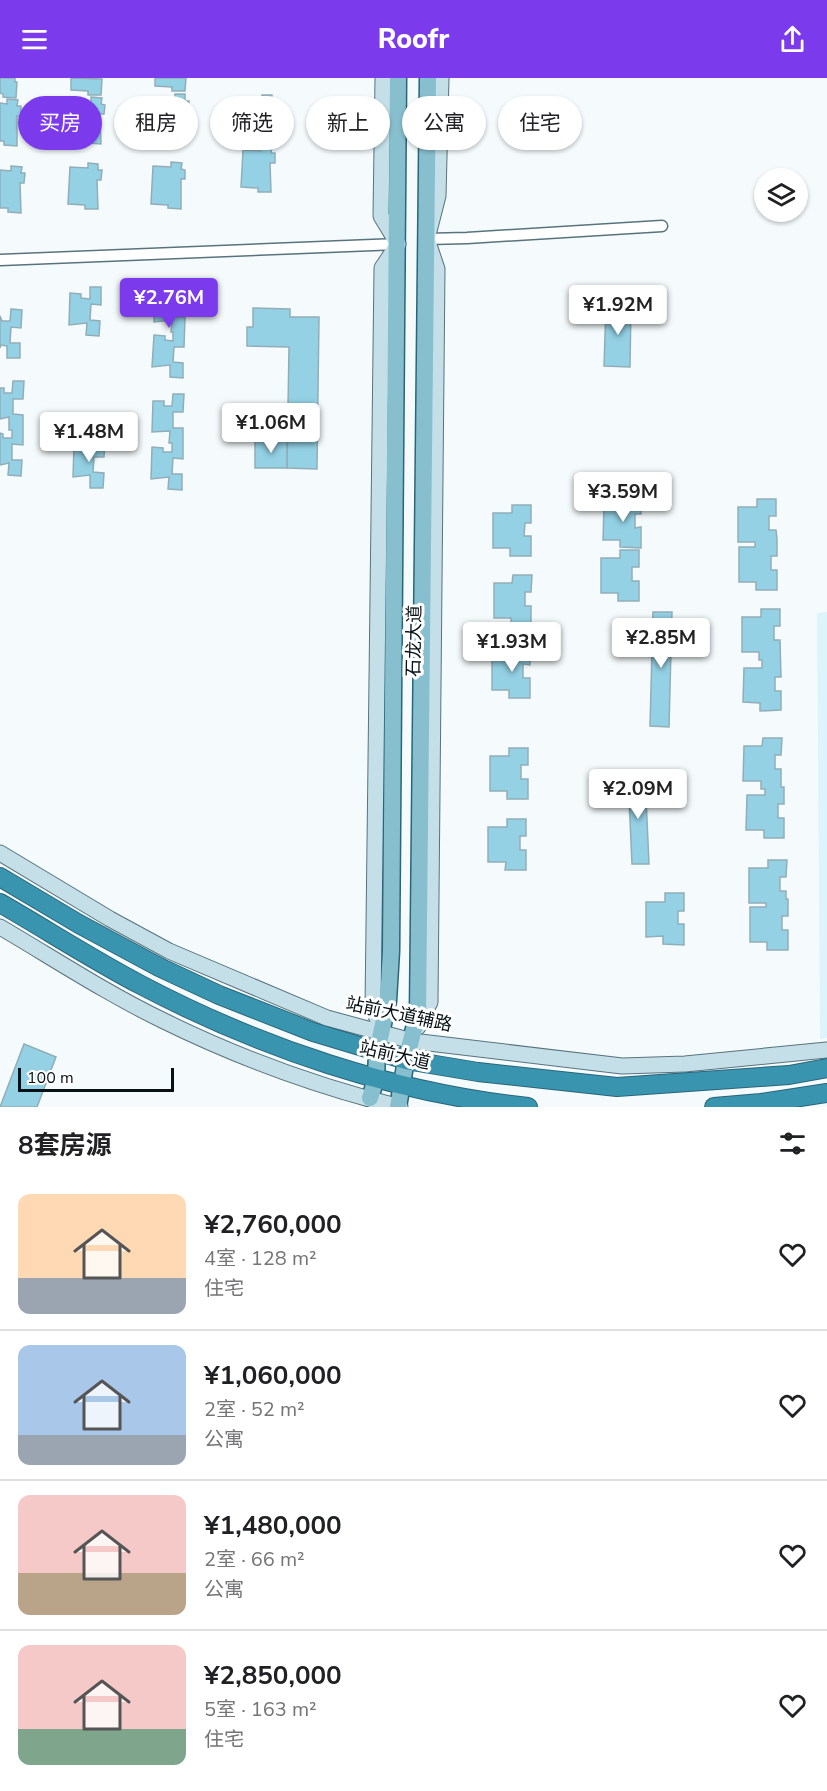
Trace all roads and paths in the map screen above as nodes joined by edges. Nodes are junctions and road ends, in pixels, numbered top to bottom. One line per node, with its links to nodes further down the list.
1 (383, 78): 7 (street)
2 (398, 78): 7 (main road, 石龙大道)
3 (428, 78): 6 (main road, 石龙大道)
4 (441, 78): 6 (street, 石龙大道)
5 (662, 226): 6 (street)
6 (427, 238): 14 (main road, 石龙大道)
7 (398, 244): 8 (street); 13 (main road, 石龙大道)
8 (0, 260)
9 (0, 853): 13 (street, 站前大道辅路)
10 (0, 877): 16 (highway, 站前大道)
11 (0, 903): 19 (highway, 站前大道)
12 (0, 927): 22 (street)
13 (383, 1033): 14 (street, 站前大道辅路); 16 (main road, 石龙大道)
14 (412, 1041): 15 (street, 站前大道辅路); 17 (main road, 石龙大道)
15 (827, 1050)
16 (377, 1052): 17 (highway, 站前大道); 19 (main road, 石龙大道)
17 (406, 1059): 18 (highway, 站前大道); 20 (main road, 石龙大道)
18 (827, 1068)
19 (376, 1079): 20 (highway, 站前大道); 22 (main road, 石龙大道)
20 (402, 1084): 23 (main road, 石龙大道); 24 (highway, 站前大道)
21 (827, 1093): 25 (highway)
22 (370, 1098): 23 (street)
23 (399, 1107)
24 (528, 1107)
25 (714, 1107)

